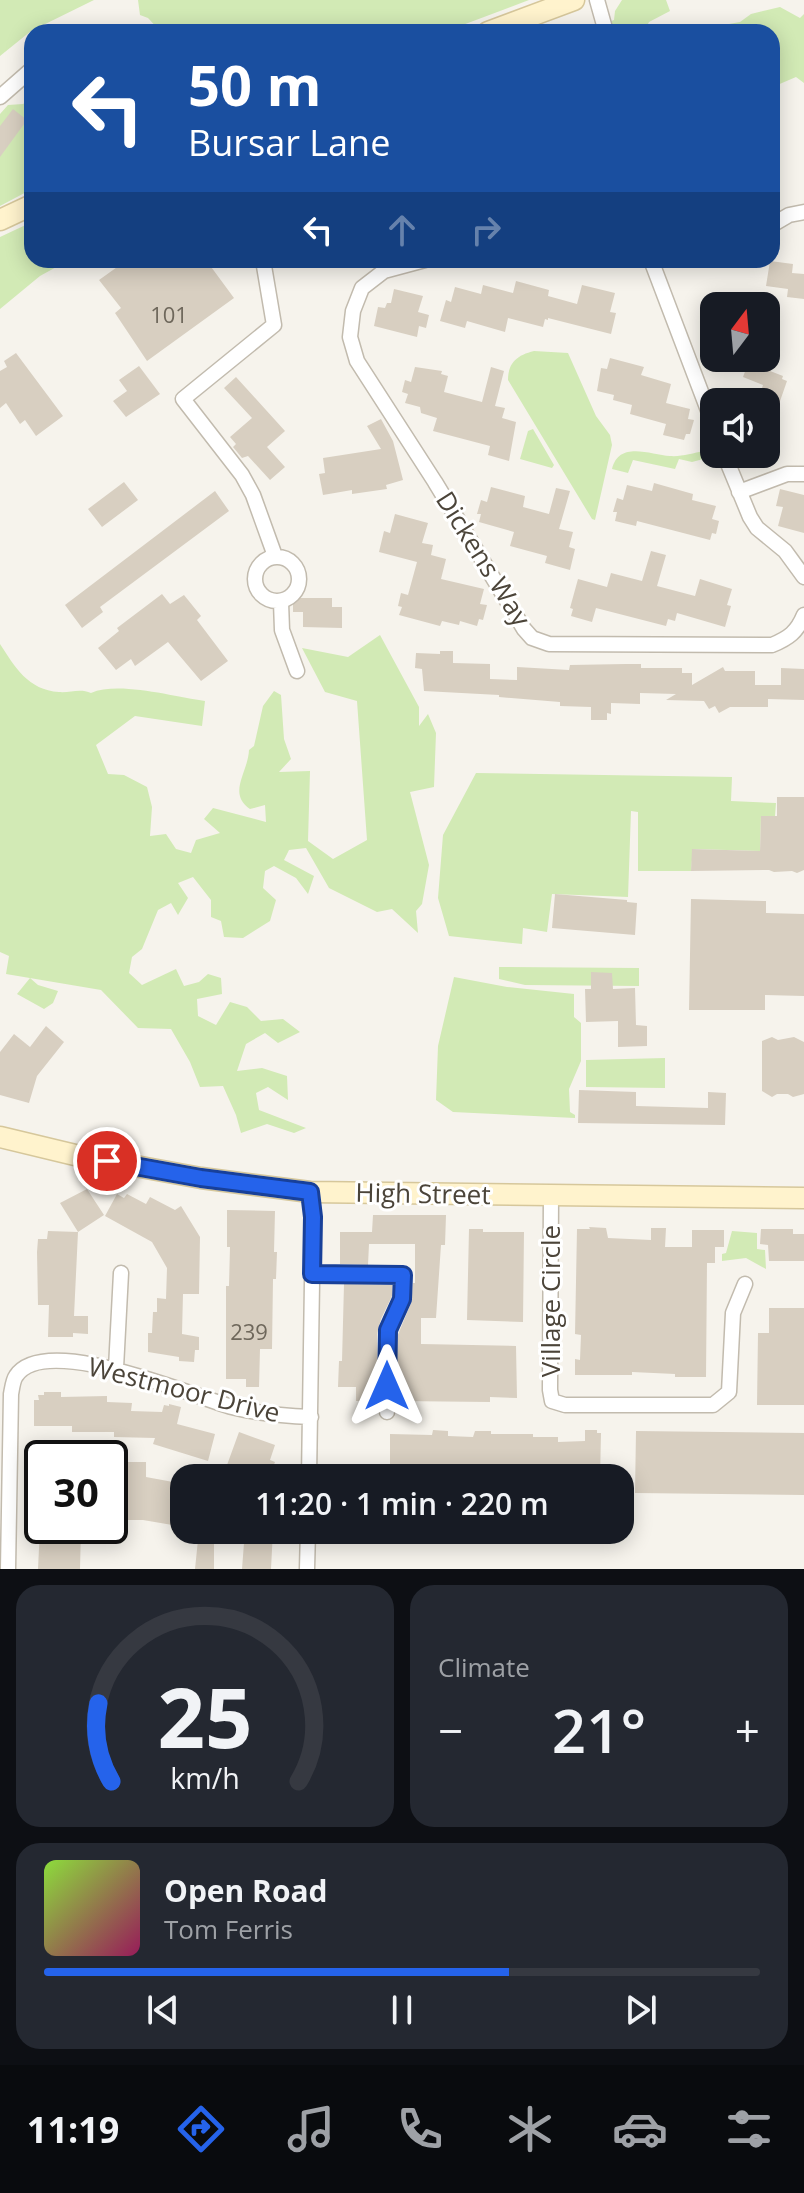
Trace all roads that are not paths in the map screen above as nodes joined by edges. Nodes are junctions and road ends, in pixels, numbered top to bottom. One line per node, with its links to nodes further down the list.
1 (574, 0): 3 (main road)
2 (597, 0): 4 (street)
3 (510, 24)
4 (604, 24)
5 (24, 76): 6 (street)
6 (0, 97)
7 (24, 209): 9 (main road)
8 (804, 212): 10 (street)
9 (0, 220)
10 (780, 220)
11 (264, 268): 18 (street)
12 (395, 268): 21 (street, Dickens Way)
13 (654, 268): 14 (street)
14 (700, 389)
15 (730, 468): 17 (street)
16 (804, 474): 17 (street)
17 (739, 492): 19 (street)
18 (275, 556): 20 (street); 20 (street)
19 (804, 577)
20 (281, 602): 22 (street)
21 (804, 615)
22 (297, 671)
23 (0, 1137): 24 (main road, High Street)
24 (310, 1192): 25 (main road, High Street); 28 (street)
25 (551, 1195): 26 (main road, High Street); 29 (street, Village Circle)
26 (804, 1198)
27 (121, 1273): 30 (street)
28 (312, 1274): 31 (street); 32 (street)
29 (745, 1284)
30 (116, 1368): 32 (street, Westmoor Drive); 33 (street, Westmoor Drive)
31 (387, 1412)
32 (311, 1417): 34 (street)
33 (5, 1422): 36 (street, Westmoor Drive)
34 (309, 1464)
35 (308, 1544): 37 (street)
36 (8, 1569)
37 (307, 1569)

